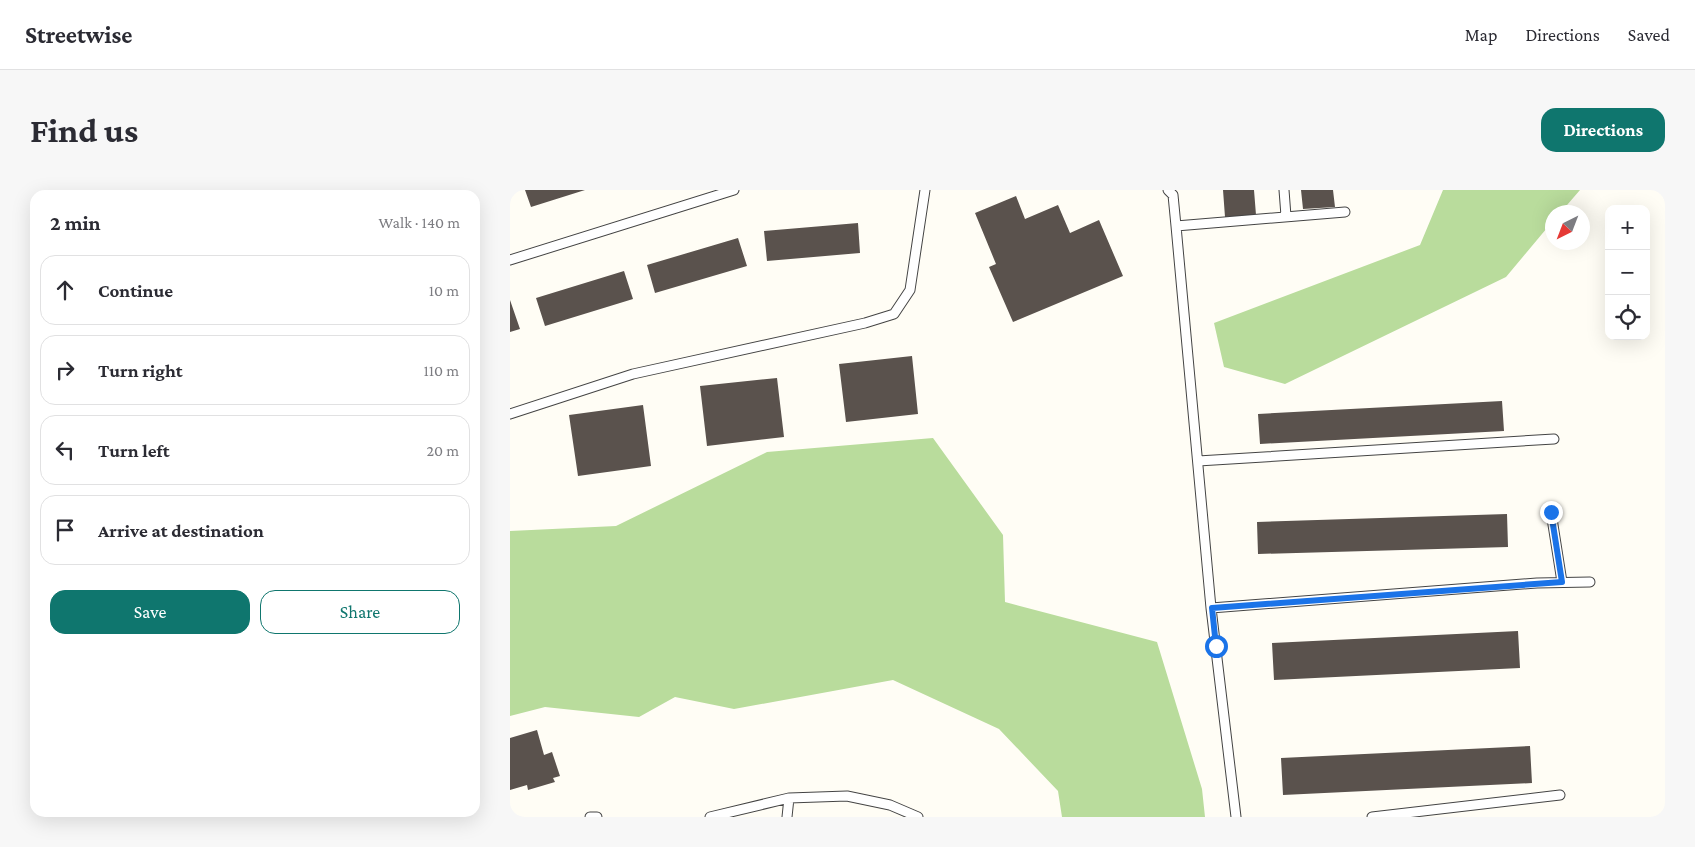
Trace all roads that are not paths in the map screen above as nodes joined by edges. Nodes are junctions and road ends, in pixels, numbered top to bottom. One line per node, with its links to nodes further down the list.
1 (734, 190): 8 (lane)
2 (925, 190): 9 (lane)
3 (1168, 190): 7 (lane)
4 (1284, 190): 6 (lane)
5 (1345, 212): 6 (lane)
6 (1286, 216): 7 (lane)
7 (1176, 226): 11 (lane)
8 (510, 260)
9 (510, 414)
10 (1554, 440): 11 (lane)
11 (1198, 461): 15 (lane)
12 (1551, 512): 13 (lane)
13 (1562, 582): 14 (lane); 15 (lane)
14 (1590, 582)
15 (1212, 608): 23 (lane)
16 (1560, 795): 24 (lane)
17 (789, 798): 20 (lane); 21 (lane); 22 (lane)
18 (590, 817): 19 (lane)
19 (597, 817)
20 (710, 817)
21 (786, 817)
22 (918, 817)
23 (1236, 817)
24 (1372, 817)

